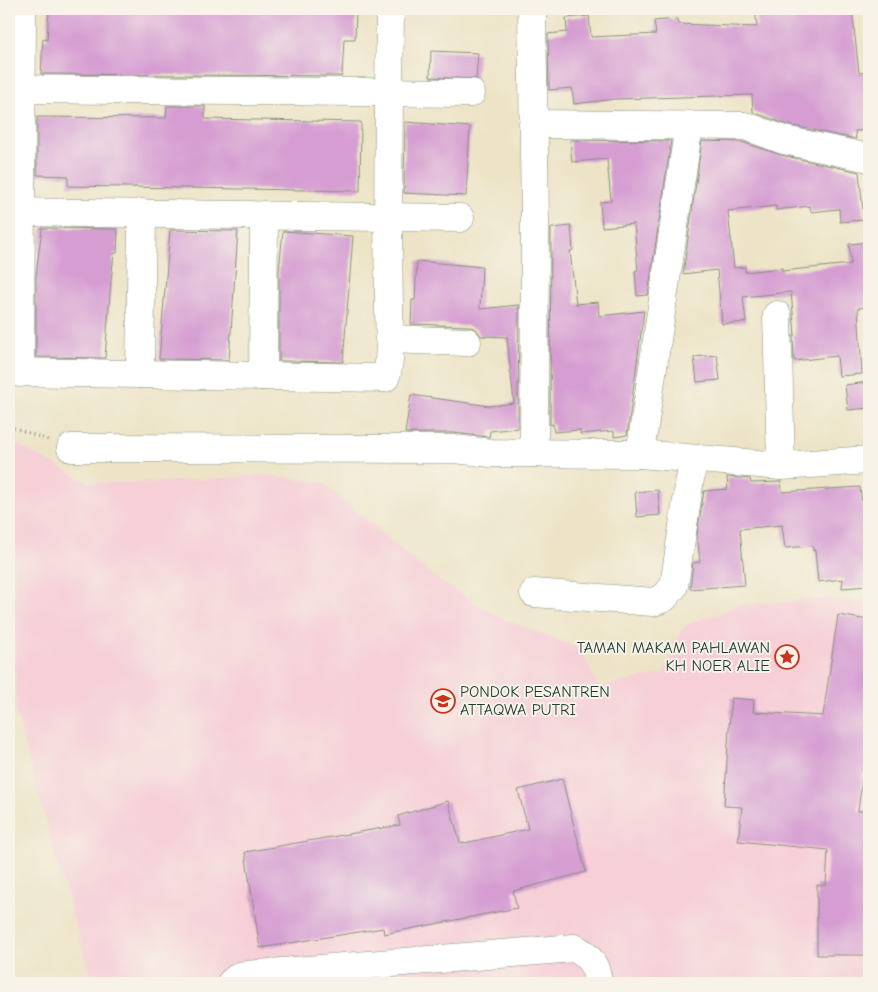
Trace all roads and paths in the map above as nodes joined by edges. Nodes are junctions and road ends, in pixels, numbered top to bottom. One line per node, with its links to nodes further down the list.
1 (22, 9): 4 (street)
2 (390, 9): 5 (street)
3 (532, 9): 7 (street)
4 (15, 89): 5 (street); 10 (street)
5 (389, 92): 6 (street); 13 (street)
6 (471, 93)
7 (533, 124): 8 (street); 23 (street)
8 (689, 125): 9 (street); 24 (street)
9 (869, 158)
10 (15, 212): 11 (street); 18 (street)
11 (142, 213): 12 (street); 19 (street)
12 (264, 215): 13 (street); 20 (street)
13 (388, 216): 14 (street); 16 (street)
14 (460, 218)
15 (777, 315): 27 (street)
16 (389, 339): 17 (street); 20 (street)
17 (467, 342)
18 (14, 372): 19 (street)
19 (140, 374): 20 (street)
20 (263, 376)
21 (9, 426): 22 (path)
22 (71, 448): 23 (street)
23 (534, 453): 24 (street)
24 (640, 454): 25 (street)
25 (693, 459): 27 (street); 28 (street)
26 (869, 460): 27 (street)
27 (781, 466)
28 (534, 593)
29 (231, 983): 30 (street)
30 (598, 983)

